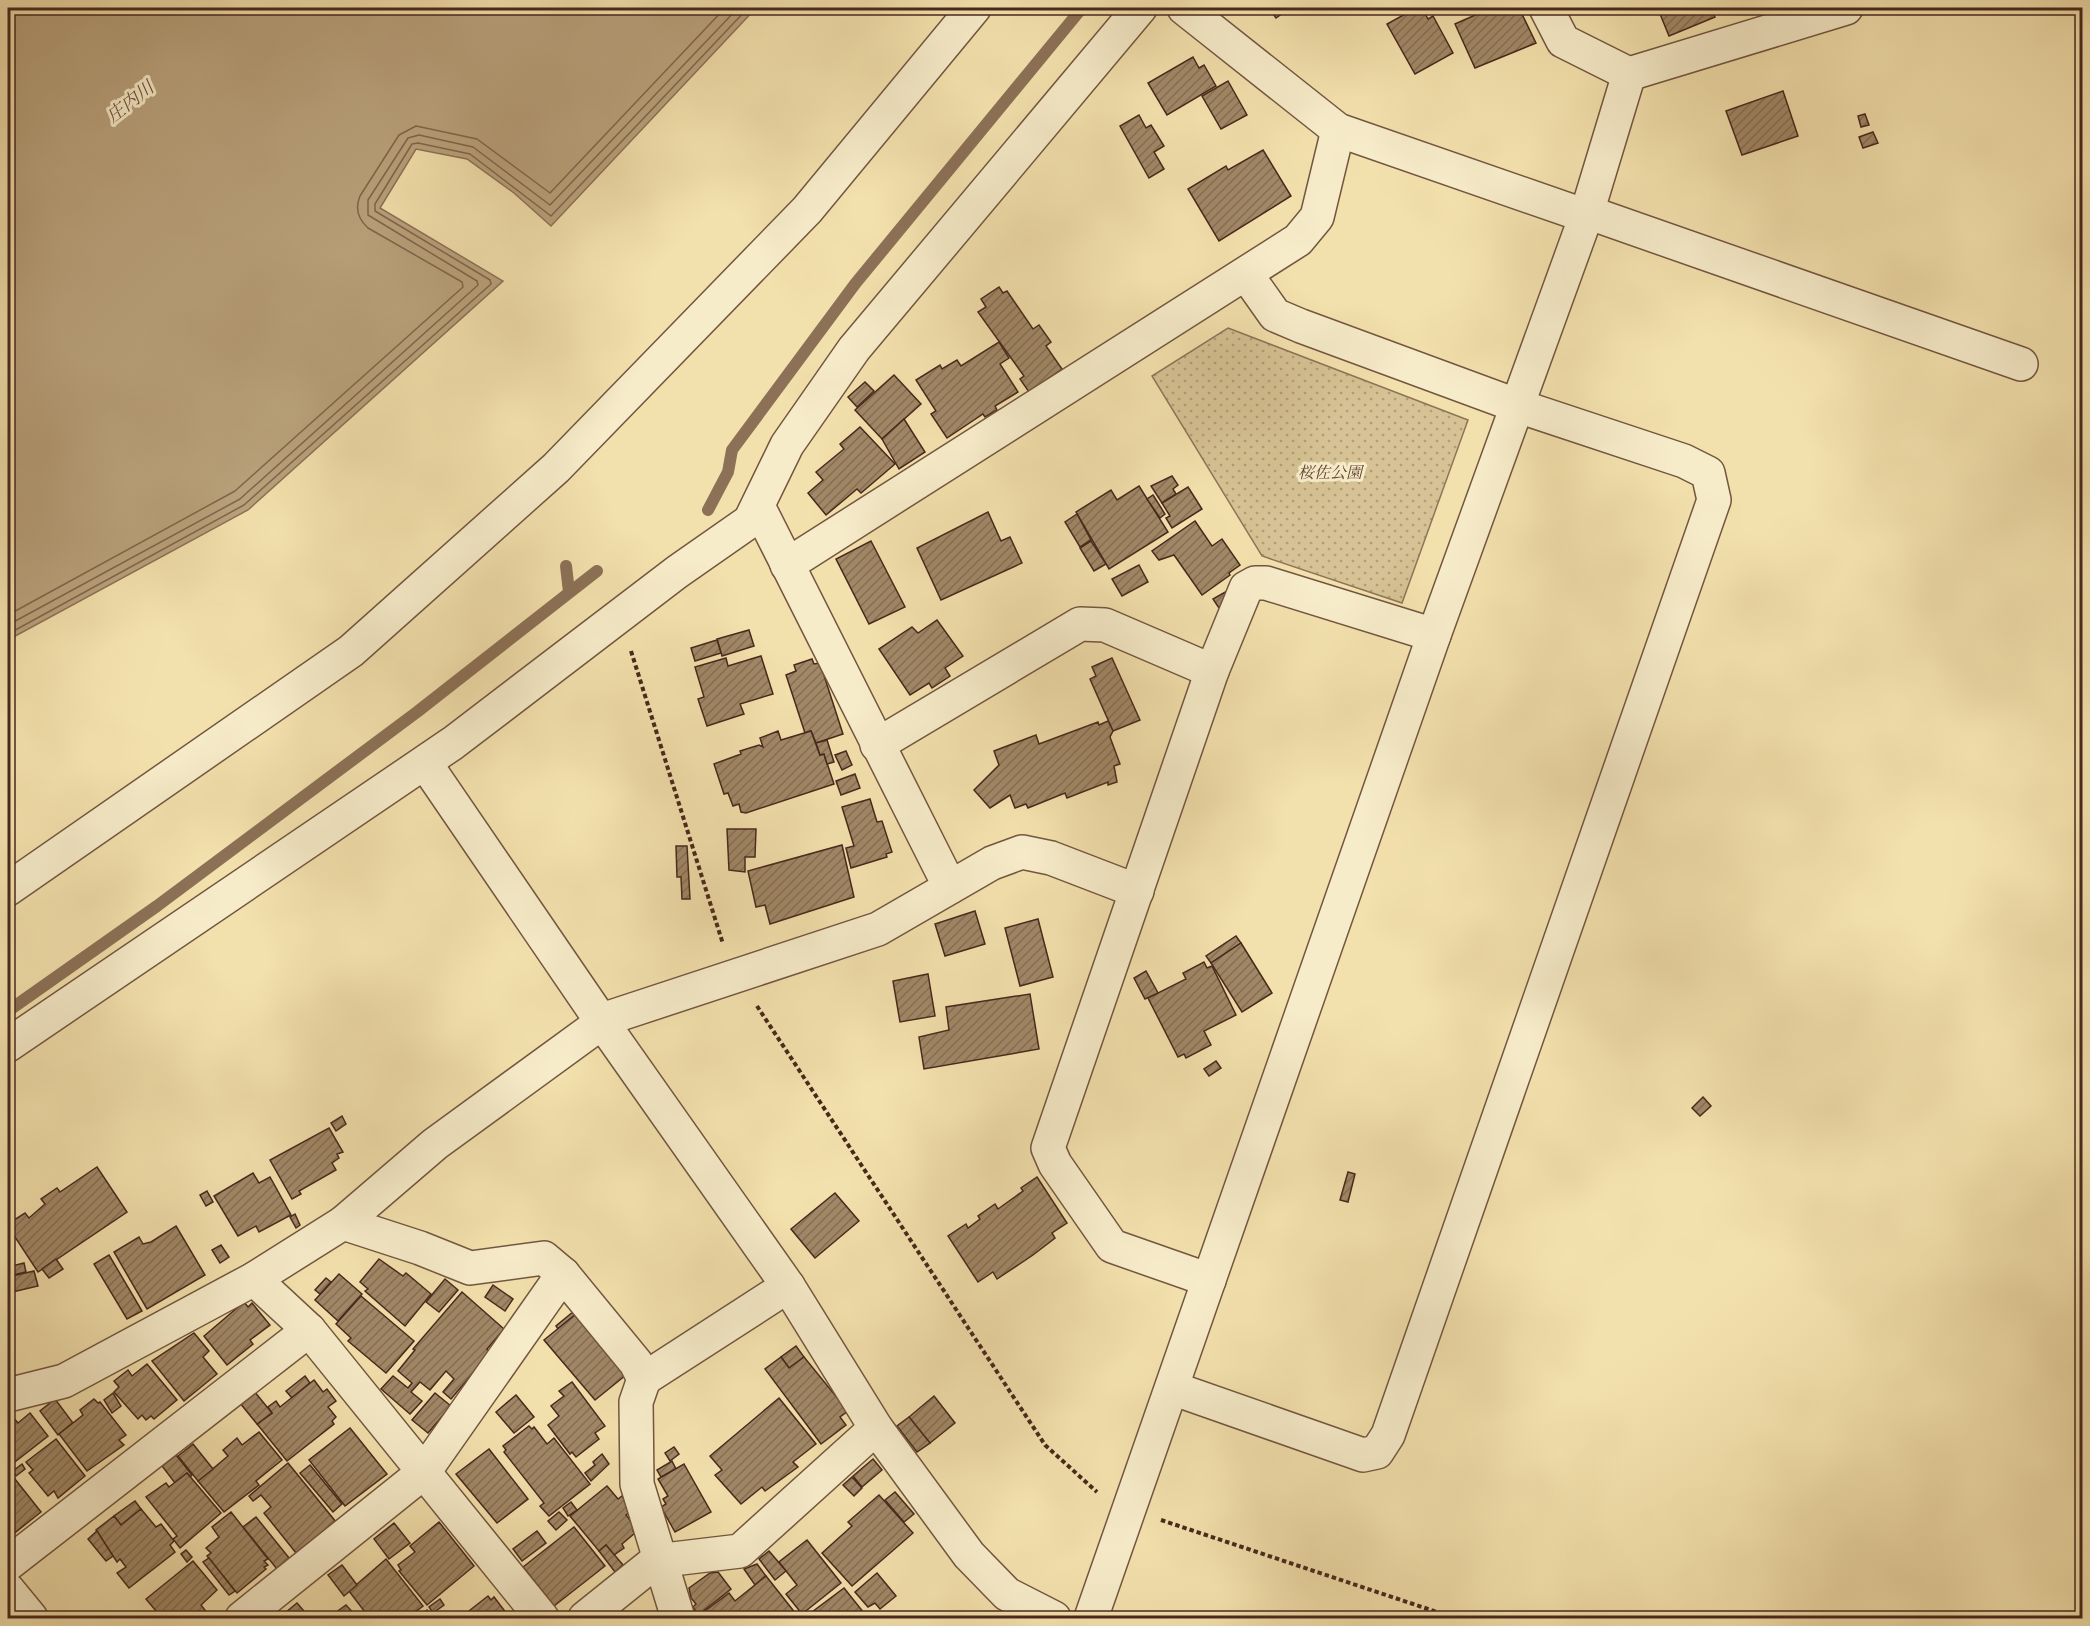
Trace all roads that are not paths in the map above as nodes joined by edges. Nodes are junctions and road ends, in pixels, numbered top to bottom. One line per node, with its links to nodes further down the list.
1 (974, 8): 19 (street)
2 (1140, 8): 12 (street)
3 (1184, 8): 7 (street)
4 (1546, 8): 6 (street)
5 (1846, 8): 6 (street)
6 (1629, 74): 8 (street)
7 (1338, 130): 8 (street); 9 (street)
8 (1587, 214): 10 (street); 11 (street)
9 (1246, 274): 11 (street); 13 (street)
10 (2021, 364)
11 (1518, 405): 14 (street); 30 (street)
12 (758, 506): 13 (street); 17 (street)
13 (787, 565): 16 (street)
14 (1434, 635): 15 (street); 26 (street)
15 (1212, 671): 16 (street); 20 (street)
16 (877, 745): 18 (street)
17 (425, 763): 21 (street); 22 (street)
18 (950, 887): 20 (street); 21 (street)
19 (8, 889)
20 (1137, 891): 26 (street)
21 (602, 1022): 23 (street); 27 (street)
22 (8, 1045)
23 (343, 1223): 24 (street); 25 (street)
24 (562, 1274): 29 (street); 33 (street)
25 (254, 1279): 28 (street); 31 (street)
26 (1209, 1280): 30 (street)
27 (788, 1286): 29 (street); 32 (street)
28 (309, 1330): 33 (street); 35 (street)
29 (644, 1380): 34 (street)
30 (1172, 1388): 43 (street)
31 (8, 1395)
32 (876, 1428): 34 (street); 42 (street)
33 (424, 1472): 38 (street); 39 (street)
34 (662, 1560): 40 (street); 41 (street)
35 (8, 1564)
36 (8, 1590): 37 (street)
37 (31, 1618)
38 (242, 1618)
39 (542, 1618)
40 (585, 1618)
41 (678, 1618)
42 (1054, 1618)
43 (1092, 1618)

